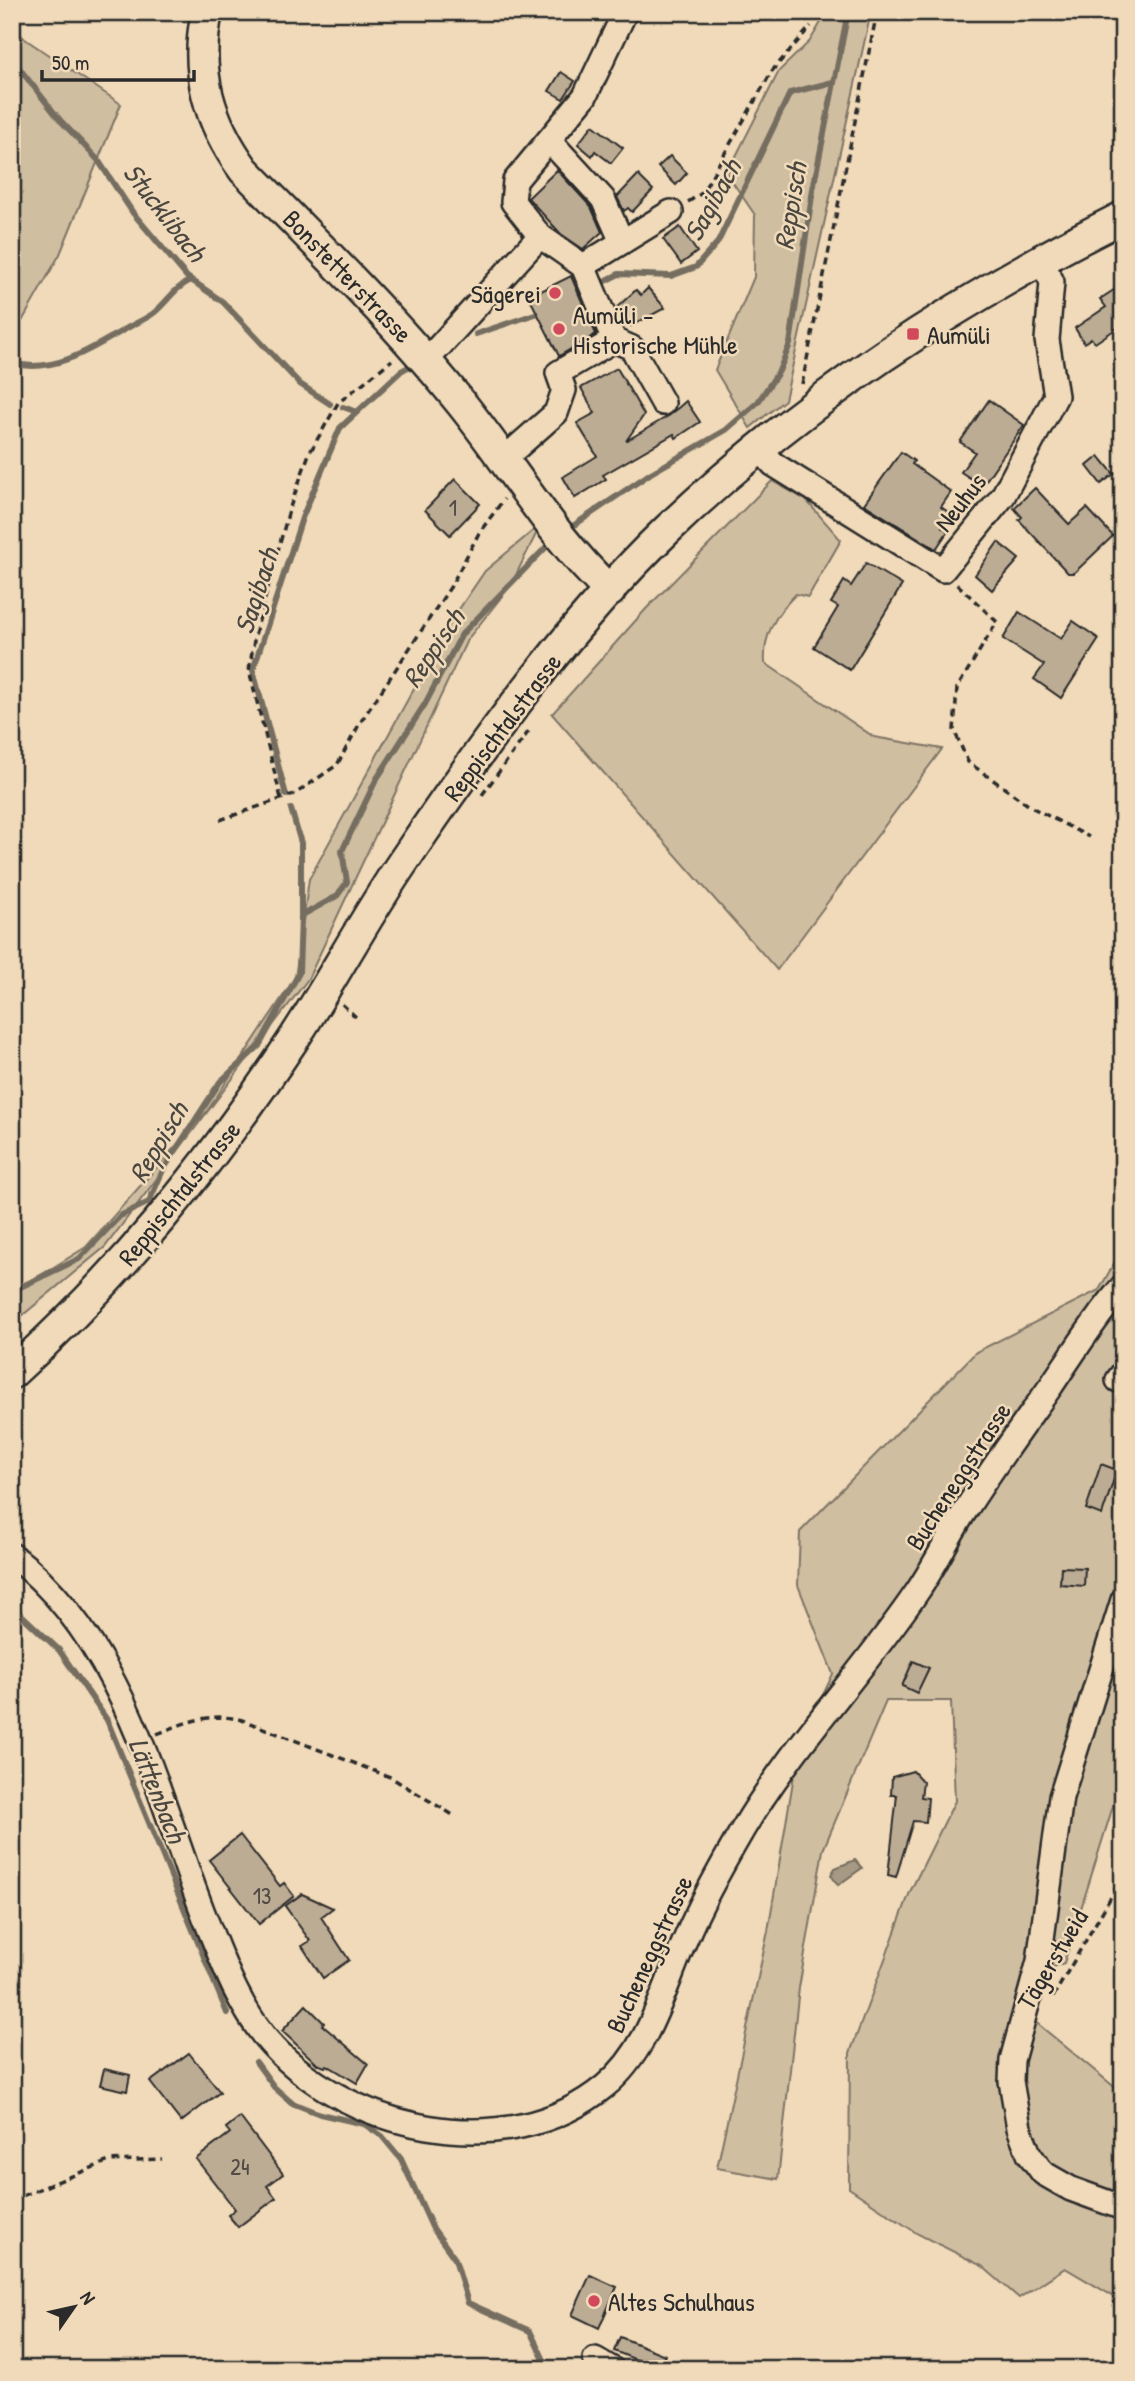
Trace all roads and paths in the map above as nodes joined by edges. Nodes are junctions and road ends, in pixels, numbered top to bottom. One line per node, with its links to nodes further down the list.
1 (207, 12): 13 (main road, Bonstetterstrasse)
2 (625, 12): 5 (street)
3 (877, 12): 15 (path)
4 (811, 26): 6 (path)
5 (549, 140): 8 (street); 9 (street)
6 (671, 212): 9 (street)
7 (1123, 216): 10 (main road, Reppischtalstrasse)
8 (540, 236): 11 (street); 13 (street)
9 (622, 242): 11 (street)
10 (1040, 258): 15 (main road, Reppischtalstrasse); 18 (street, Neuhus)
11 (583, 266): 12 (street)
12 (614, 340): 14 (street); 17 (street)
13 (420, 353): 17 (main road, Bonstetterstrasse); 21 (path)
14 (663, 403)
15 (801, 412): 16 (main road, Reppischtalstrasse)
16 (758, 448): 18 (street, Neuhus); 19 (main road, Reppischtalstrasse)
17 (512, 468): 19 (main road, Bonstetterstrasse); 21 (path)
18 (943, 570): 24 (path)
19 (610, 591): 28 (main road, Reppischtalstrasse)
20 (539, 717): 22 (path)
21 (281, 799): 23 (path)
22 (476, 802)
23 (220, 820)
24 (1089, 837)
25 (341, 1003): 26 (path)
26 (334, 1014)
27 (1123, 1286): 32 (street, Bucheneggstrasse)
28 (21, 1381): 29 (path)
29 (12, 1405)
30 (12, 1555): 32 (street, Bucheneggstrasse)
31 (1123, 1600): 38 (street)
32 (139, 1741): 33 (path)
33 (453, 1815)
34 (1123, 1876): 35 (path, Tägerstweid)
35 (1047, 2006)
36 (162, 2159): 37 (path)
37 (12, 2200)
38 (1123, 2208)

